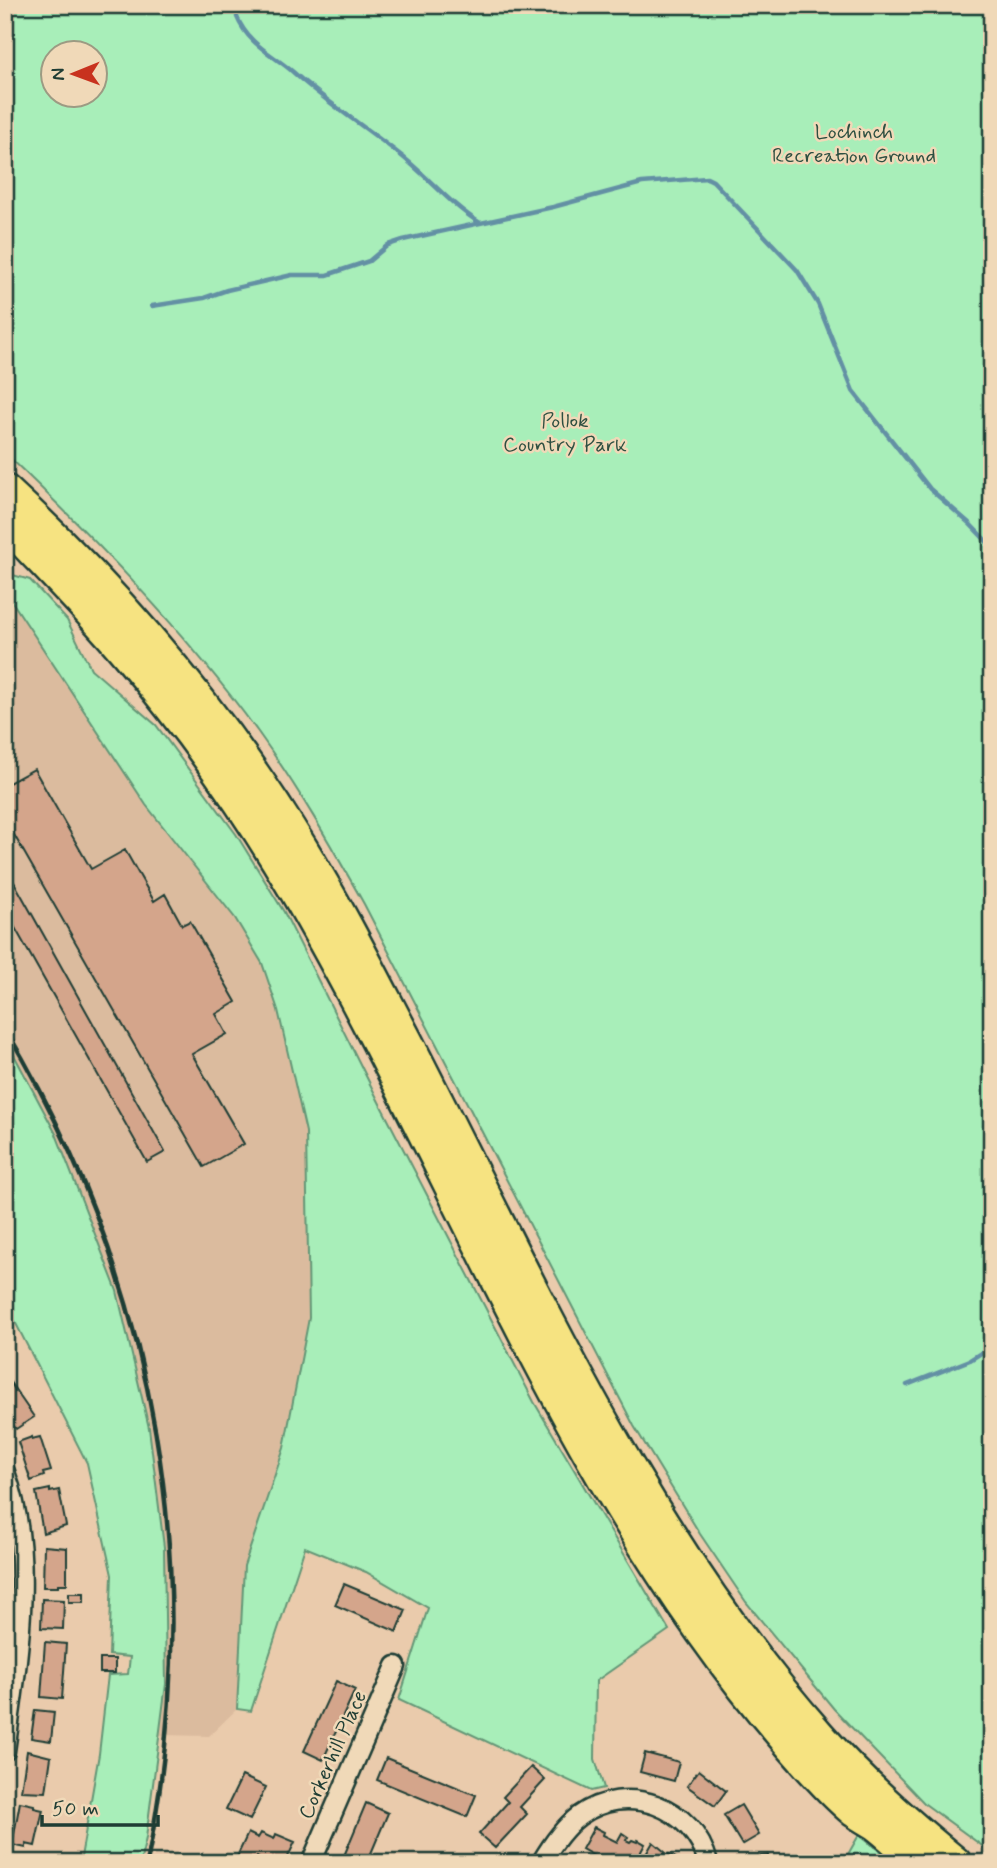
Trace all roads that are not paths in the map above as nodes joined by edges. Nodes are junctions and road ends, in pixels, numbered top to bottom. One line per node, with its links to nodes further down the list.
1 (5, 491): 10 (highway)
2 (5, 521): 9 (highway)
3 (5, 1472): 5 (street)
4 (396, 1666): 6 (street, Corkerhill Place)
5 (5, 1751)
6 (311, 1863)
7 (541, 1863): 8 (street)
8 (708, 1863)
9 (921, 1863)
10 (955, 1863)

